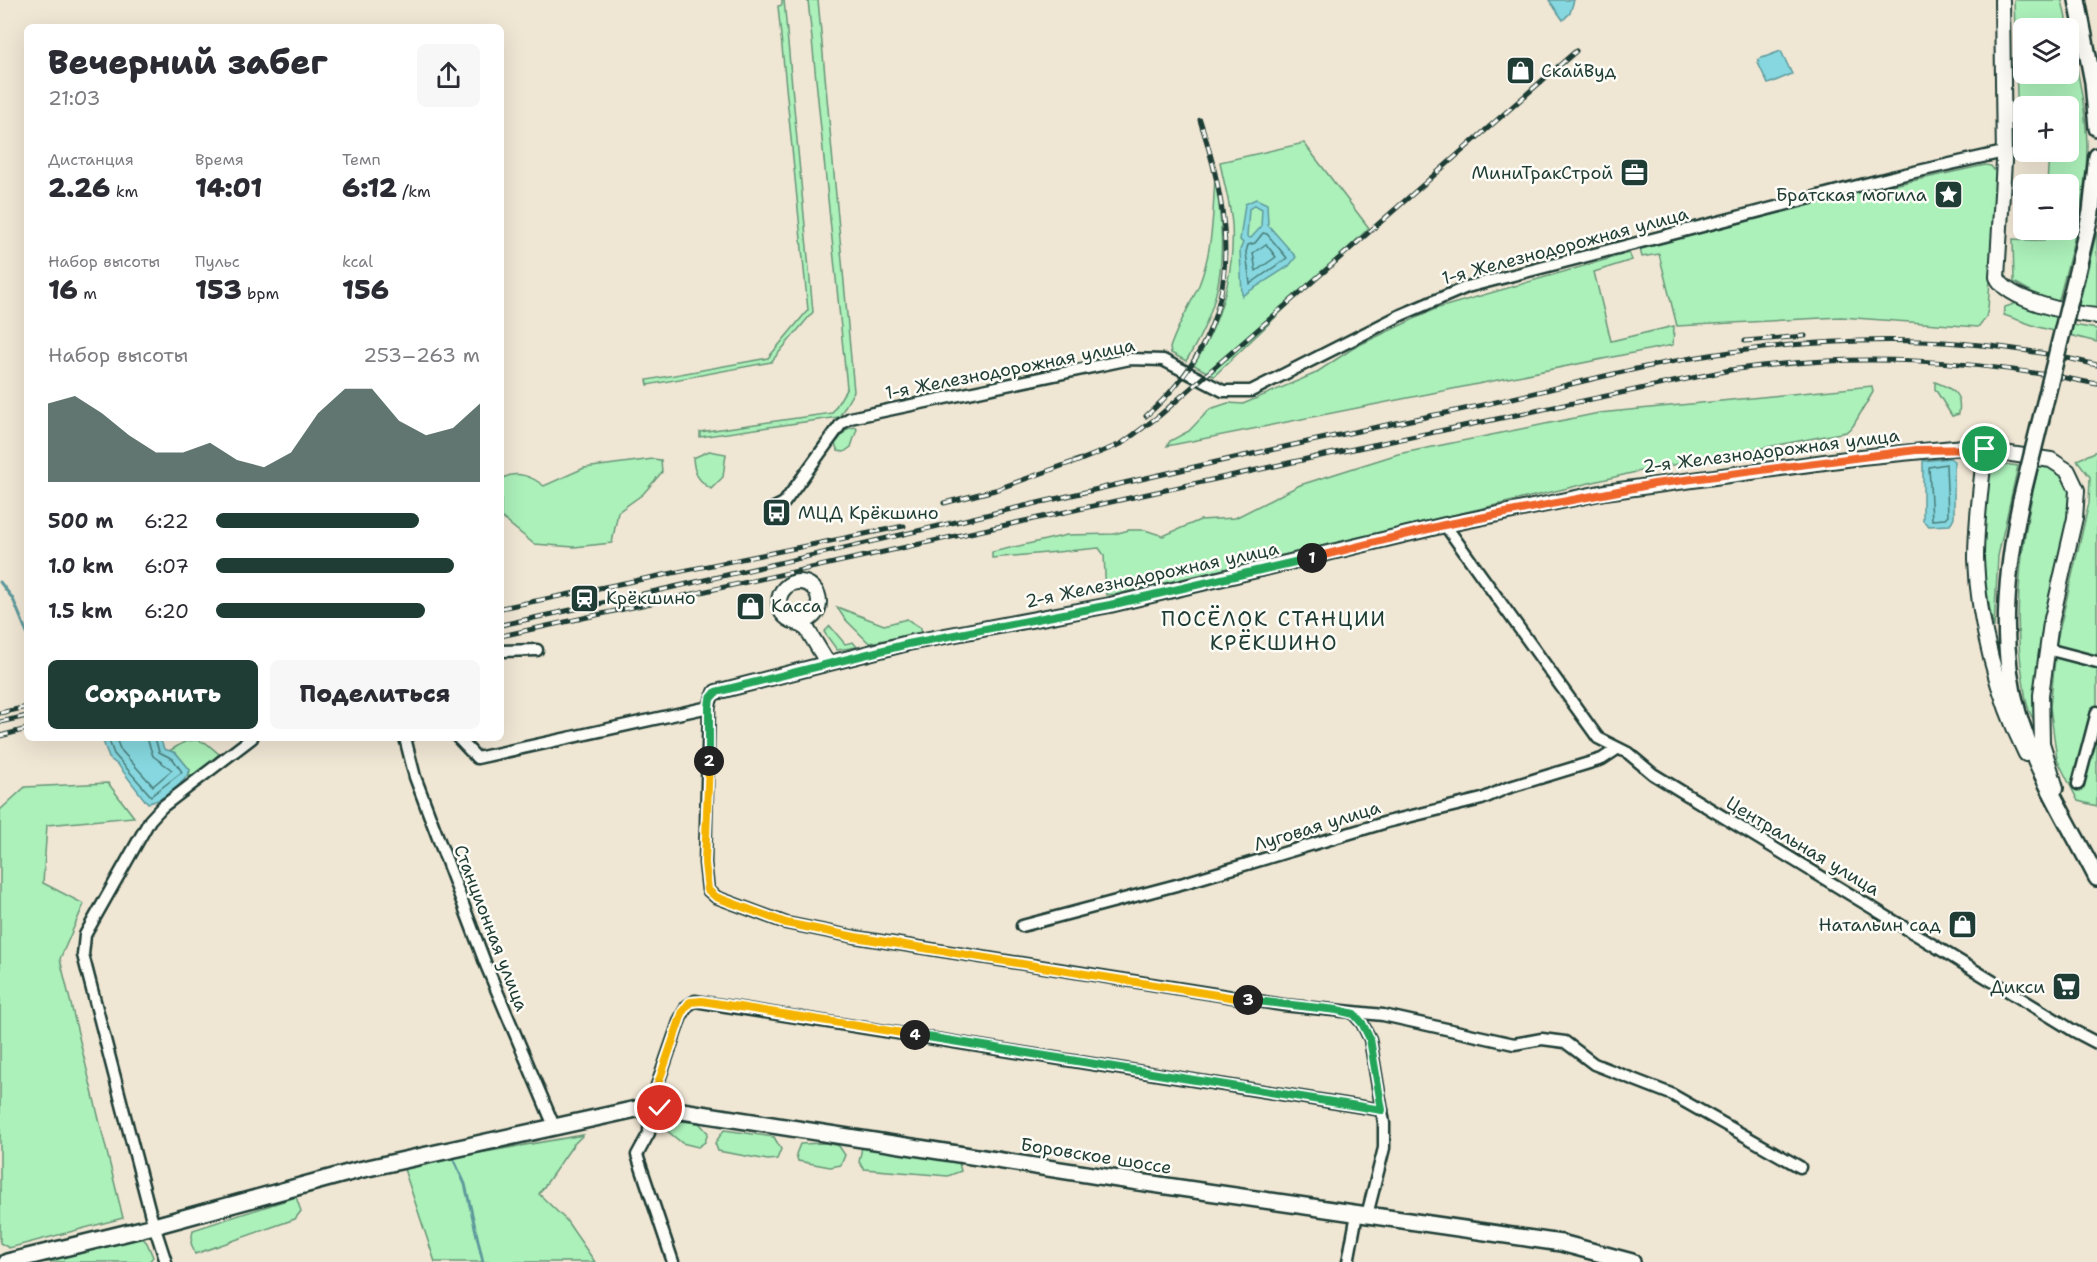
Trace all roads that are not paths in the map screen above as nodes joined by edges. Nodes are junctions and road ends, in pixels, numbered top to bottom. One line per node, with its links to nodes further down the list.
1 (2002, 0): 4 (street)
2 (2077, 0): 3 (main road)
3 (2097, 128)
4 (2004, 152): 6 (street); 8 (street, 1-я Железнодорожная улица)
5 (2097, 156): 24 (main road, bridge)
6 (2097, 316)
7 (1985, 449): 9 (street, 2-я Железнодорожная улица); 11 (street, 2-я Железнодорожная улица); 24 (street)
8 (774, 508)
9 (1444, 525): 14 (street, 2-я Железнодорожная улица); 22 (street, Центральная улица)
10 (804, 623): 14 (street)
11 (2047, 648): 15 (street); 24 (street, 2-я Железнодорожная улица)
12 (537, 650): 13 (street)
13 (504, 651)
14 (827, 662): 16 (street, 2-я Железнодорожная улица)
15 (2097, 662)
16 (716, 692): 17 (street, 2-я Железнодорожная улица)
17 (709, 707): 21 (street); 27 (street)
18 (2097, 712): 23 (street)
19 (248, 741): 34 (street)
20 (406, 741): 31 (street, Станционная улица)
21 (461, 741)
22 (1617, 749): 26 (street, Луговая улица); 28 (street, Центральная улица)
23 (2078, 784)
24 (2072, 829): 25 (main road)
25 (2097, 878)
26 (1022, 926)
27 (1354, 1014): 30 (street); 32 (street)
28 (2097, 1043)
29 (650, 1107): 30 (street); 31 (main road, Боровское шоссе); 33 (main road, Боровское шоссе); 37 (street)
30 (1382, 1110): 33 (street)
31 (554, 1126): 34 (main road, Боровское шоссе)
32 (1800, 1167)
33 (1362, 1215): 38 (street); 39 (main road, Боровское шоссе)
34 (154, 1226): 35 (main road); 36 (street)
35 (7, 1262)
36 (166, 1262)
37 (673, 1262)
38 (1348, 1262)
39 (1632, 1262)

